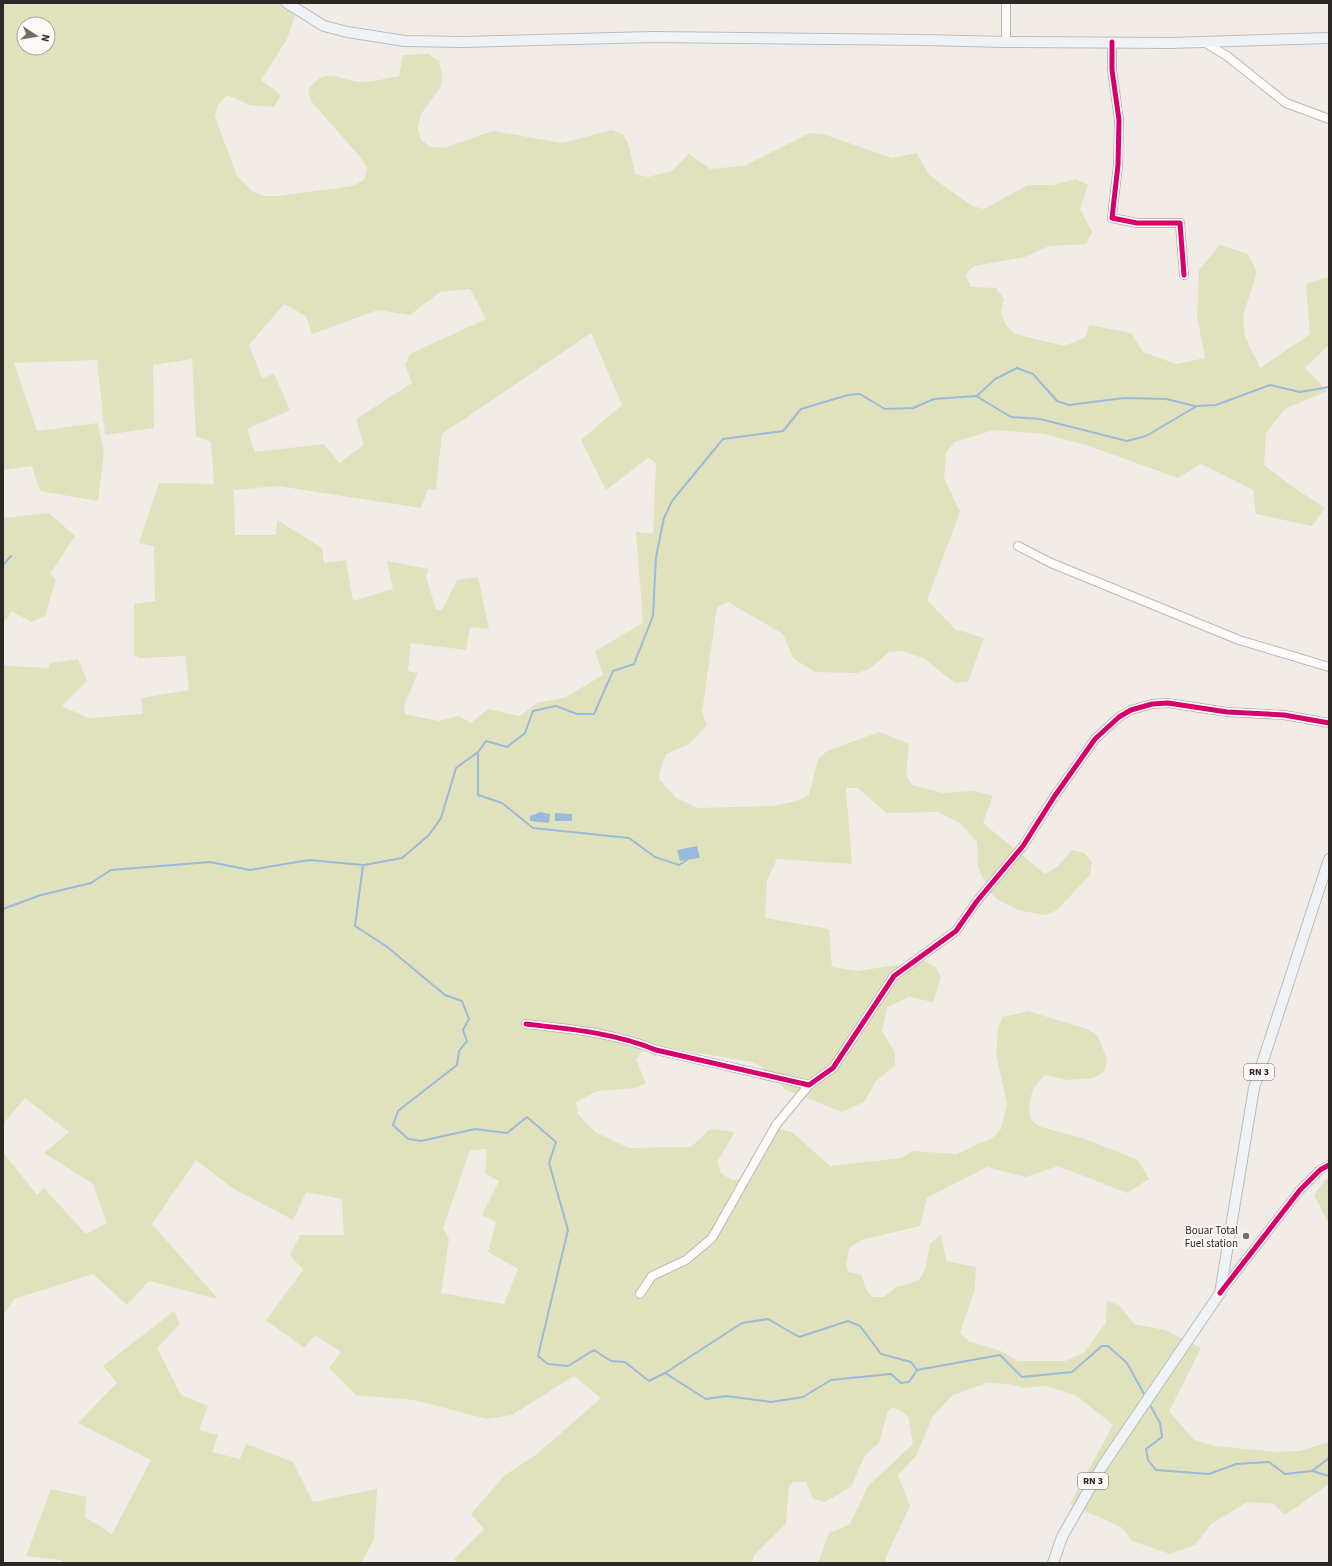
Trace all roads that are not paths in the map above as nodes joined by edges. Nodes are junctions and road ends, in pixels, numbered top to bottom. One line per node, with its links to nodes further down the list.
1 (287, 3): 4 (main road)
2 (1006, 3): 4 (street)
3 (1329, 38): 6 (main road)
4 (1006, 42): 5 (main road)
5 (1112, 42): 6 (main road); 8 (street)
6 (1204, 42): 7 (street)
7 (1329, 119)
8 (1184, 276)
9 (1018, 546): 10 (street)
10 (1329, 667)
11 (1329, 723): 14 (street)
12 (1329, 858): 16 (main road, RN 3)
13 (526, 1024): 14 (street)
14 (809, 1085): 17 (street)
15 (1329, 1165): 16 (street)
16 (1220, 1293): 18 (main road, RN 3)
17 (640, 1294)
18 (1053, 1563)

